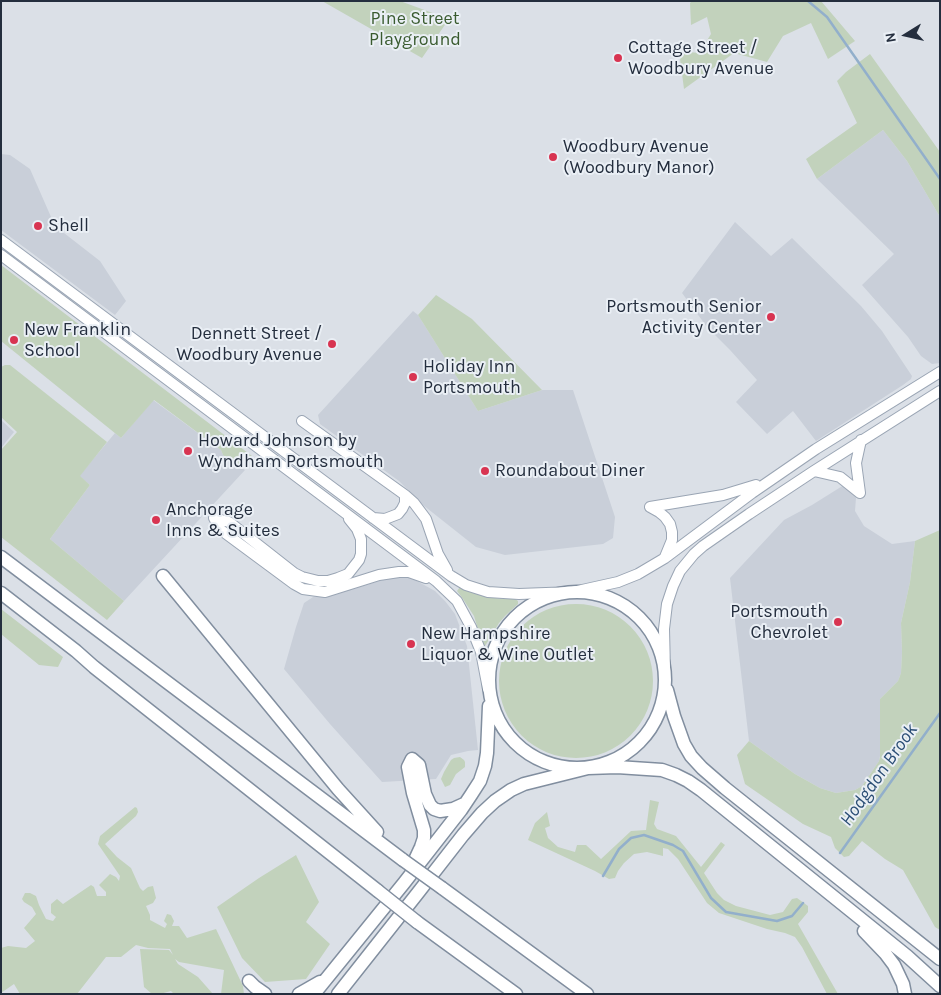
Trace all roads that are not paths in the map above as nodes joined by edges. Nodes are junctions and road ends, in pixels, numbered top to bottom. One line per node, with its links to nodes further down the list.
1 (1, 240): 11 (main road)
2 (1, 256): 10 (main road)
3 (940, 372): 8 (main road)
4 (940, 391): 6 (main road)
5 (302, 421): 9 (main road)
6 (862, 440): 7 (main road); 7 (main road)
7 (814, 470): 19 (main road)
8 (775, 478): 13 (main road); 13 (main road)
9 (405, 495): 11 (main road); 15 (main road)
10 (338, 508): 16 (main road); 16 (main road)
11 (372, 517): 15 (main road)
12 (1, 557): 23 (highway)
13 (665, 558): 18 (main road)
14 (162, 576): 23 (highway)
15 (451, 576): 18 (main road)
16 (436, 581): 20 (main road)
17 (1, 592): 35 (highway, bridge)
18 (573, 592): 19 (highway); 20 (highway)
19 (665, 675): 21 (highway); 26 (highway)
20 (488, 688): 21 (highway); 22 (highway)
21 (588, 768): 25 (highway); 34 (highway)
22 (466, 803): 24 (highway); 24 (highway)
23 (403, 860): 28 (highway, bridge)
24 (404, 883): 27 (highway)
25 (832, 896): 29 (highway); 38 (highway)
26 (940, 959)
27 (330, 974): 32 (highway); 33 (highway)
28 (573, 984): 36 (highway); 37 (highway)
29 (940, 986)
30 (254, 994): 31 (highway)
31 (264, 994)
32 (299, 994)
33 (314, 994)
34 (338, 994)
35 (516, 994)
36 (587, 994)
37 (598, 994)
38 (906, 994)

